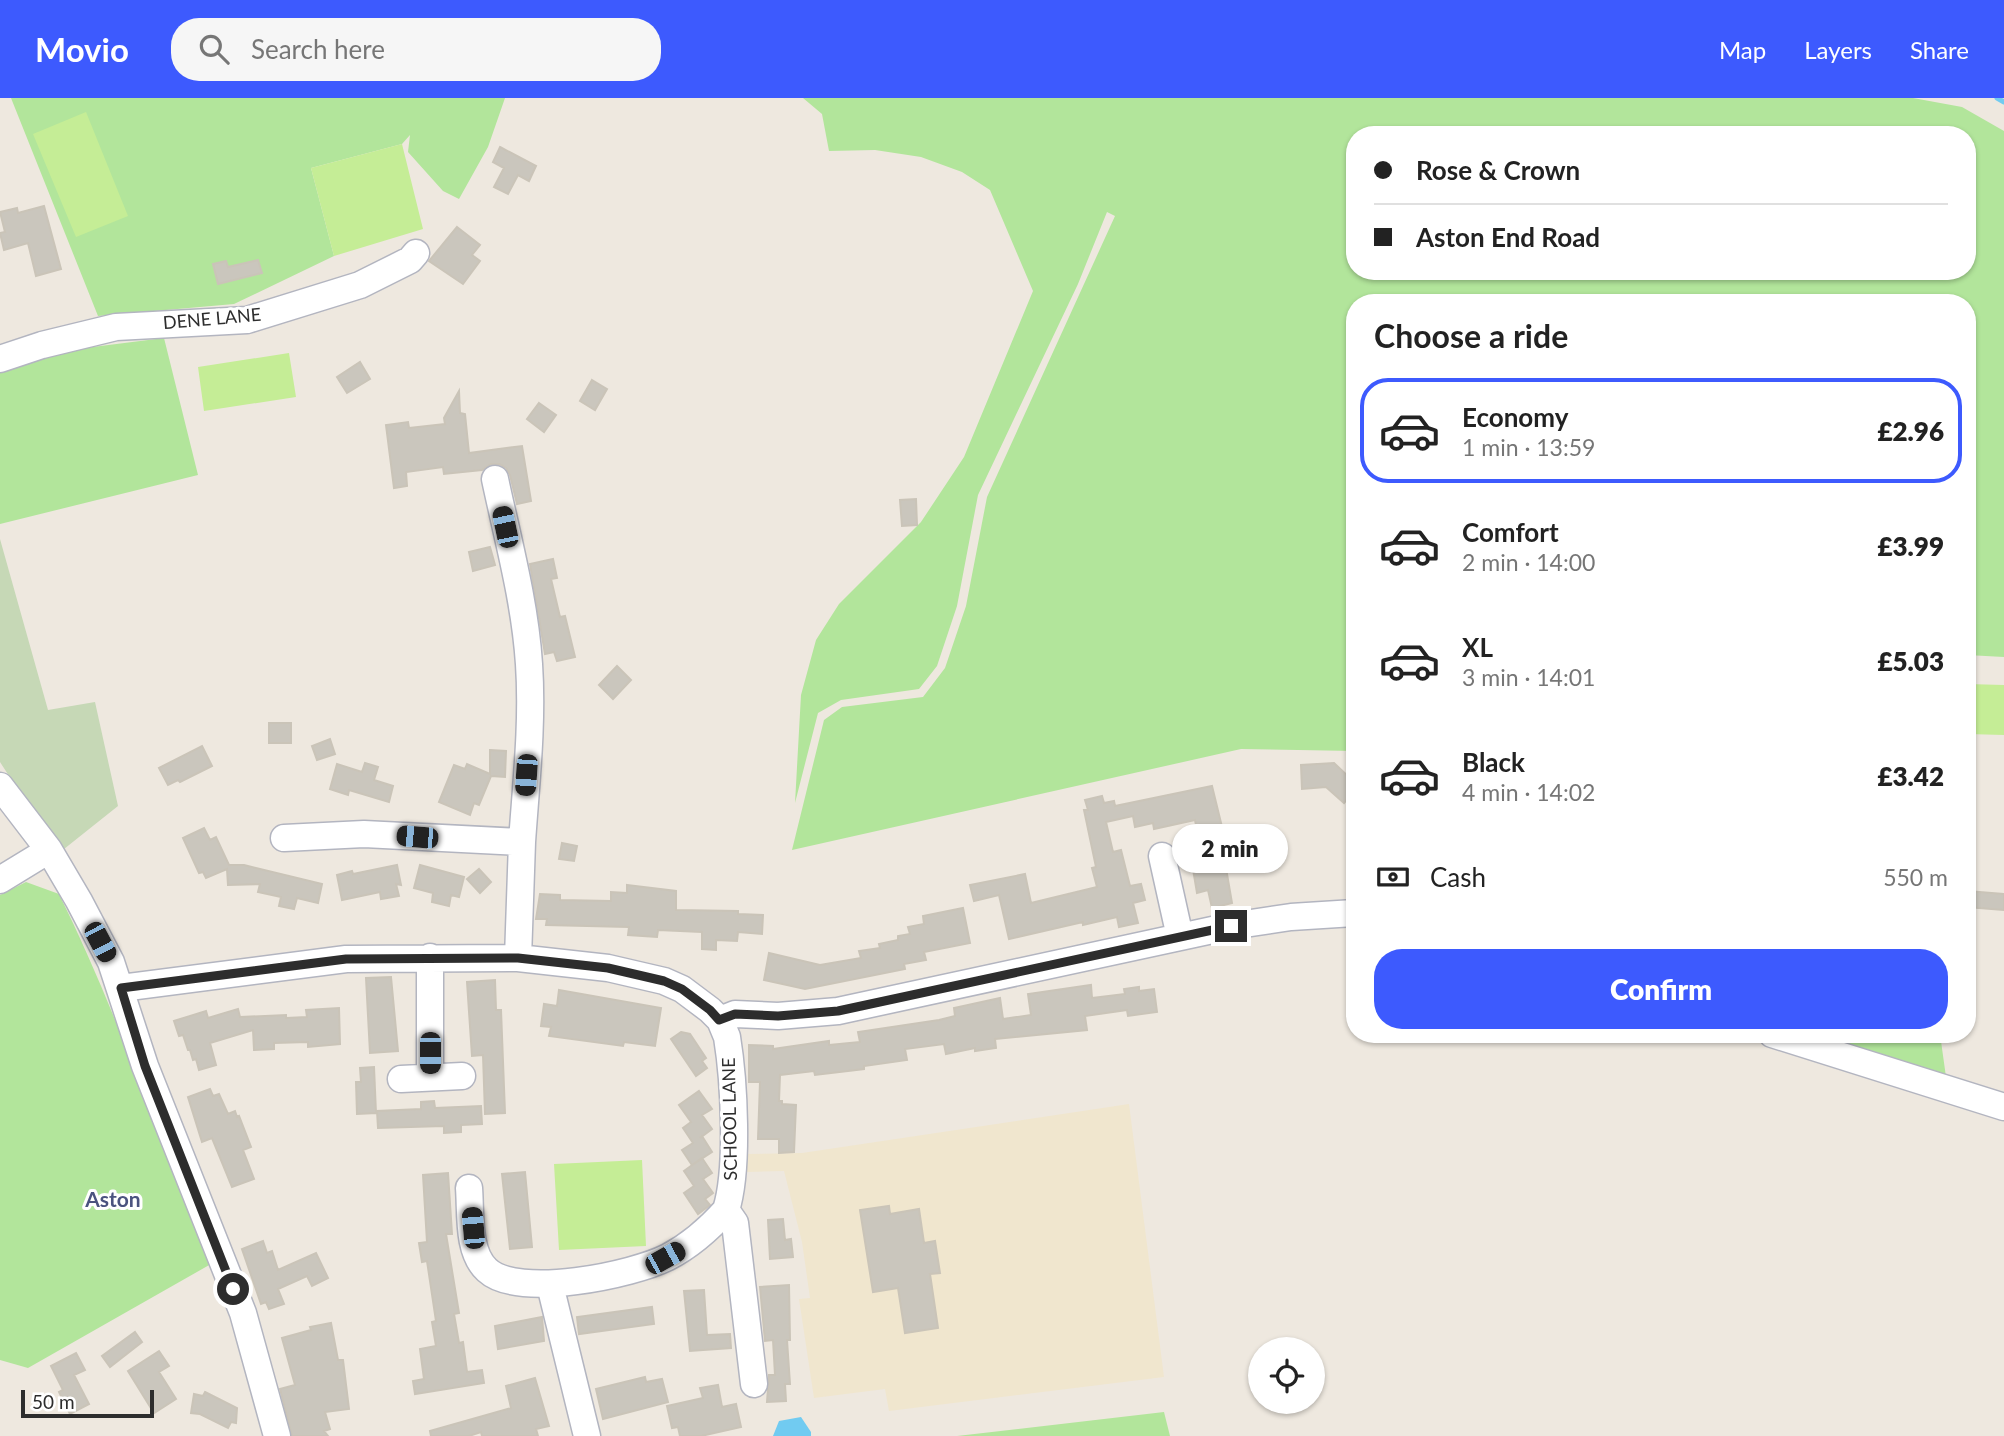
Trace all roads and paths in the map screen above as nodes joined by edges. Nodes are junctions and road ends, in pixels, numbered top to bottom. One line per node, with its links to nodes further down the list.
1 (416, 253): 2 (street, DENE LANE)
2 (0, 359)
3 (495, 479): 6 (street)
4 (0, 786): 7 (street)
5 (284, 838): 6 (street)
6 (522, 842): 13 (street)
7 (49, 850): 9 (street); 14 (street)
8 (1162, 856): 11 (street)
9 (0, 880)
10 (1346, 914): 11 (street)
11 (1180, 937): 15 (street)
12 (430, 957): 13 (street); 14 (street); 18 (street)
13 (518, 958): 15 (street)
14 (121, 988): 25 (street)
15 (719, 1020): 22 (street, SCHOOL LANE)
16 (1801, 1043): 20 (street)
17 (462, 1076): 18 (street)
18 (430, 1077): 19 (street)
19 (401, 1079)
20 (2004, 1107)
21 (469, 1188): 23 (street)
22 (726, 1210): 23 (street); 24 (street)
23 (550, 1284): 26 (street)
24 (754, 1384)
25 (277, 1436)
26 (587, 1436)

